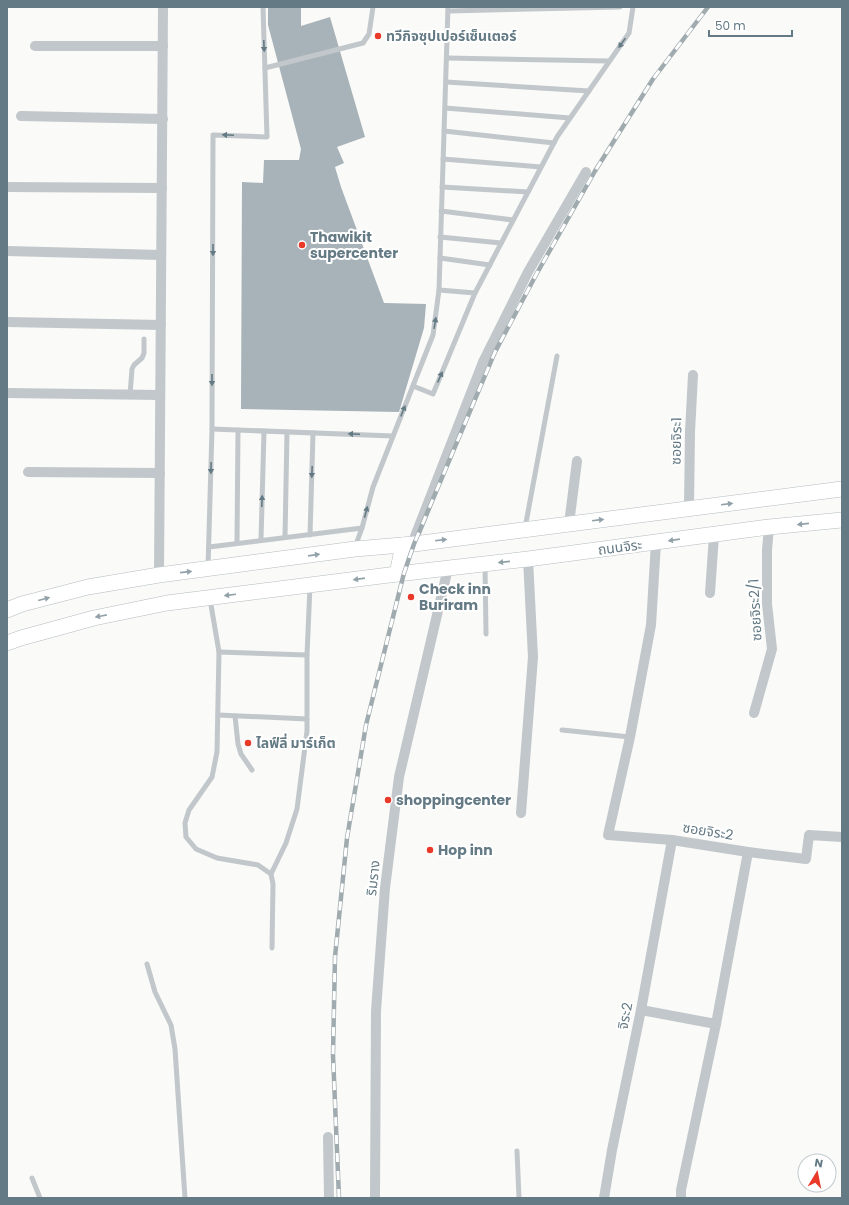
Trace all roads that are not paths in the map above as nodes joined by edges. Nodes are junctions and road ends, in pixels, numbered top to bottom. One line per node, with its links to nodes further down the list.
1 (163, 7): 8 (street)
2 (263, 7): 11 (lane, one-way to 11)
3 (373, 7): 11 (lane)
4 (620, 7): 6 (lane)
5 (633, 7): 10 (lane, one-way to 10)
6 (448, 9): 9 (lane)
7 (35, 46): 8 (street)
8 (163, 46): 17 (street)
9 (447, 58): 10 (lane); 12 (lane)
10 (610, 61): 13 (lane)
11 (265, 68): 46 (lane, one-way to 46)
12 (446, 82): 13 (lane); 14 (lane)
13 (589, 91): 16 (lane)
14 (445, 108): 16 (lane); 18 (lane)
15 (21, 116): 17 (street)
16 (570, 118): 19 (lane)
17 (162, 119): 25 (street)
18 (444, 131): 19 (lane); 20 (lane)
19 (554, 143): 21 (lane)
20 (443, 159): 21 (lane); 24 (lane)
21 (541, 167): 26 (lane)
22 (586, 172): 68 (street)
23 (7, 187): 25 (street)
24 (442, 187): 26 (lane); 27 (lane)
25 (162, 188): 32 (street)
26 (528, 192): 28 (lane)
27 (441, 212): 28 (lane); 29 (lane)
28 (513, 220): 30 (lane)
29 (440, 237): 30 (lane); 33 (lane)
30 (501, 243): 34 (lane)
31 (7, 251): 32 (street)
32 (161, 254): 38 (street)
33 (440, 258): 34 (lane); 35 (lane)
34 (490, 265): 36 (lane)
35 (439, 290): 36 (lane); 42 (lane, one-way to 35)
36 (475, 293): 42 (lane, one-way to 36)
37 (7, 322): 38 (street)
38 (161, 325): 45 (street)
39 (144, 338): 44 (lane)
40 (557, 356): 61 (lane)
41 (693, 375): 56 (street, ซอยจิระ1)
42 (413, 386): 51 (lane, one-way to 42)
43 (7, 393): 44 (street)
44 (130, 395): 45 (street)
45 (160, 395): 54 (street)
46 (212, 429): 47 (lane); 69 (lane, one-way to 69)
47 (238, 430): 48 (lane); 66 (lane)
48 (264, 431): 49 (lane); 65 (lane, one-way to 48)
49 (287, 432): 50 (lane); 64 (lane)
50 (313, 433): 51 (lane, one-way to 50); 62 (lane, one-way to 62)
51 (392, 436): 59 (lane, one-way to 51)
52 (577, 461): 58 (street)
53 (28, 472): 54 (street)
54 (160, 473): 76 (street)
55 (842, 489): 56 (main road, one-way to 55)
56 (689, 508): 58 (main road, one-way to 56)
57 (842, 520): 60 (main road, ถนนจิระ, one-way to 60)
58 (570, 524): 61 (main road)
59 (362, 528): 62 (lane); 70 (lane)
60 (769, 528): 63 (main road, ถนนจิระ); 85 (street, ซอยจิระ2/1)
61 (525, 529): 68 (main road, one-way to 61)
62 (310, 534): 64 (lane)
63 (714, 535): 67 (main road, ถนนจิระ, one-way to 67); 78 (street)
64 (285, 537): 65 (lane)
65 (261, 540): 66 (lane)
66 (237, 543): 69 (lane)
67 (656, 543): 71 (main road, ถนนจิระ); 90 (street, ซอยจิระ2)
68 (407, 544): 70 (main road); 75 (main road)
69 (209, 546): 74 (lane)
70 (355, 549): 74 (main road, one-way to 70)
71 (528, 559): 72 (main road, ถนนจิระ, one-way to 72); 92 (street)
72 (485, 564): 73 (main road, ถนนจิระ); 81 (lane)
73 (448, 568): 75 (main road, ถนนจิระ); 107 (street, ริมราง)
74 (208, 570): 76 (main road, one-way to 74)
75 (397, 574): 77 (main road, ถนนจิระ, one-way to 77)
76 (159, 575): 80 (main road, one-way to 76)
77 (310, 585): 79 (main road, ถนนจิระ, one-way to 79); 84 (lane)
78 (710, 593)
79 (210, 598): 82 (main road, ถนนจิระ, one-way to 82); 83 (lane)
80 (7, 610)
81 (486, 634)
82 (7, 643)
83 (219, 652): 84 (lane); 86 (lane)
84 (307, 654): 88 (lane)
85 (754, 713)
86 (218, 715): 87 (lane); 96 (lane)
87 (235, 716): 88 (lane); 91 (lane)
88 (307, 719): 96 (lane)
89 (562, 730): 90 (lane)
90 (630, 737): 94 (street, ซอยจิระ2)
91 (252, 770)
92 (521, 813)
93 (842, 837): 95 (street)
94 (672, 840): 95 (street, ซอยจิระ2); 99 (street, จิระ2)
95 (748, 852): 100 (street, ซอยจิระ2)
96 (271, 874): 97 (lane)
97 (272, 948)
98 (147, 964): 105 (lane)
99 (641, 1010): 100 (street); 109 (street, จิระ2)
100 (716, 1024): 110 (street, ซอยจิระ2)
101 (328, 1137): 106 (street)
102 (517, 1151): 108 (lane)
103 (32, 1178): 104 (lane)
104 (40, 1198)
105 (185, 1198)
106 (329, 1198)
107 (375, 1198)
108 (519, 1198)
109 (604, 1198)
110 (681, 1198)

